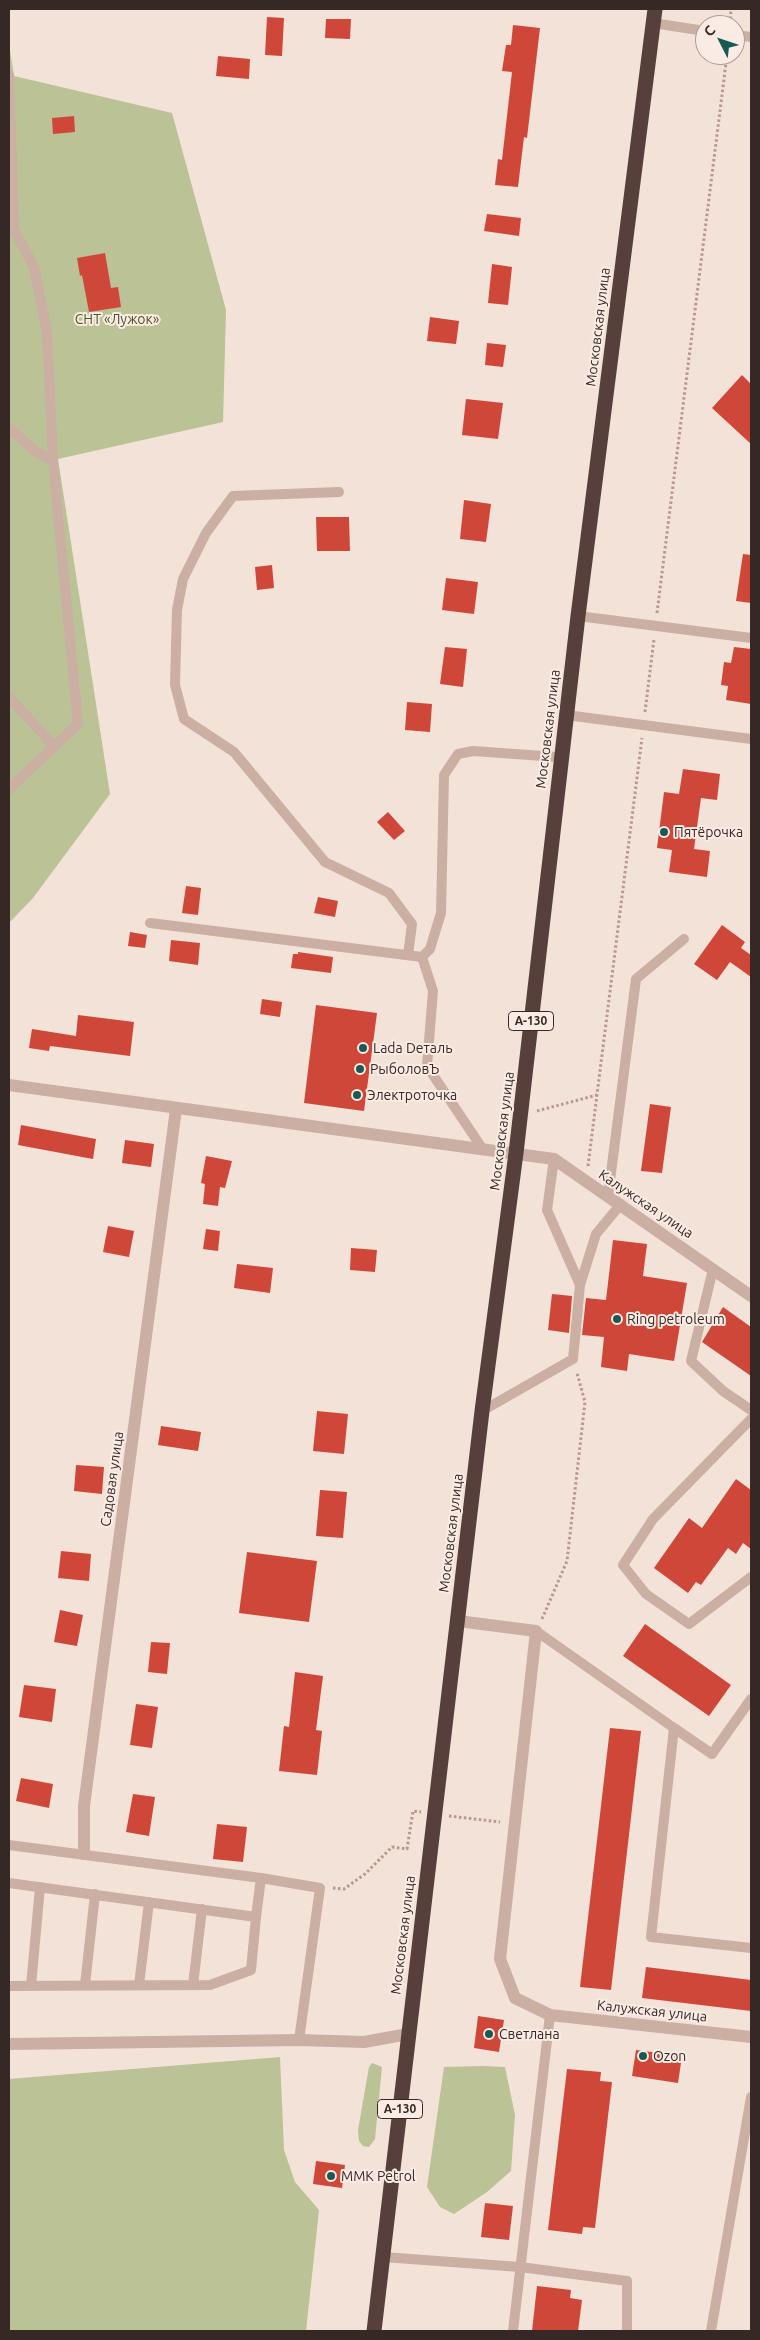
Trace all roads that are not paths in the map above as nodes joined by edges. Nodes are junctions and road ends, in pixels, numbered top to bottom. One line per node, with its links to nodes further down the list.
1 (654, 16): 2 (lane); 7 (highway, Московская улица / А-130)
2 (695, 28)
3 (9, 75): 5 (lane)
4 (9, 428): 5 (lane)
5 (53, 461): 12 (lane)
6 (339, 492): 17 (lane)
7 (578, 616): 8 (lane); 10 (highway, Московская улица / А-130)
8 (751, 638)
9 (9, 698): 12 (lane)
10 (566, 715): 11 (lane); 22 (highway, Московская улица / А-130)
11 (751, 739)
12 (54, 746): 14 (lane)
13 (557, 757): 18 (lane)
14 (9, 789)
15 (150, 923): 17 (lane)
16 (684, 939): 24 (lane)
17 (408, 956): 18 (lane)
18 (422, 957): 21 (lane)
19 (9, 1085): 20 (street, Калужская улица)
20 (176, 1109): 21 (street, Калужская улица); 38 (street, Садовая улица)
21 (482, 1148): 22 (street, Калужская улица)
22 (516, 1153): 23 (street, Калужская улица); 30 (highway, Московская улица / А-130)
23 (554, 1159): 24 (street, Калужская улица); 27 (lane)
24 (608, 1196): 25 (street, Калужская улица)
25 (621, 1204): 26 (street, Калужская улица); 27 (lane)
26 (713, 1269): 28 (street, Калужская улица); 29 (lane)
27 (580, 1284): 30 (lane)
28 (751, 1296)
29 (751, 1410)
30 (482, 1411): 33 (highway, Московская улица / А-130)
31 (751, 1419): 32 (lane)
32 (751, 1577)
33 (458, 1621): 34 (street); 53 (highway, Московская улица / А-130)
34 (536, 1631): 36 (lane); 52 (street, Калужская улица)
35 (751, 1699): 36 (lane)
36 (674, 1728): 46 (lane)
37 (9, 1845): 38 (lane)
38 (84, 1854): 39 (lane)
39 (261, 1878): 45 (lane); 55 (lane)
40 (9, 1883): 41 (lane)
41 (40, 1888): 42 (lane); 50 (lane)
42 (95, 1894): 43 (lane); 51 (lane)
43 (149, 1902): 44 (lane); 47 (lane)
44 (202, 1909): 45 (lane); 48 (lane)
45 (256, 1917): 48 (lane)
46 (751, 1948)
47 (139, 1985): 48 (lane); 51 (lane)
48 (193, 1985)
49 (9, 1986): 50 (lane)
50 (31, 1986): 51 (lane)
51 (85, 1986)
52 (550, 2015): 54 (street, Калужская улица); 59 (lane)
53 (408, 2034): 55 (street); 58 (highway, Московская улица / А-130)
54 (751, 2036)
55 (299, 2040): 56 (street)
56 (9, 2044)
57 (751, 2097): 63 (lane)
58 (383, 2257): 59 (lane); 60 (highway, А-130)
59 (520, 2267): 61 (lane); 62 (lane)
60 (374, 2331)
61 (514, 2331)
62 (627, 2331)
63 (711, 2331)

